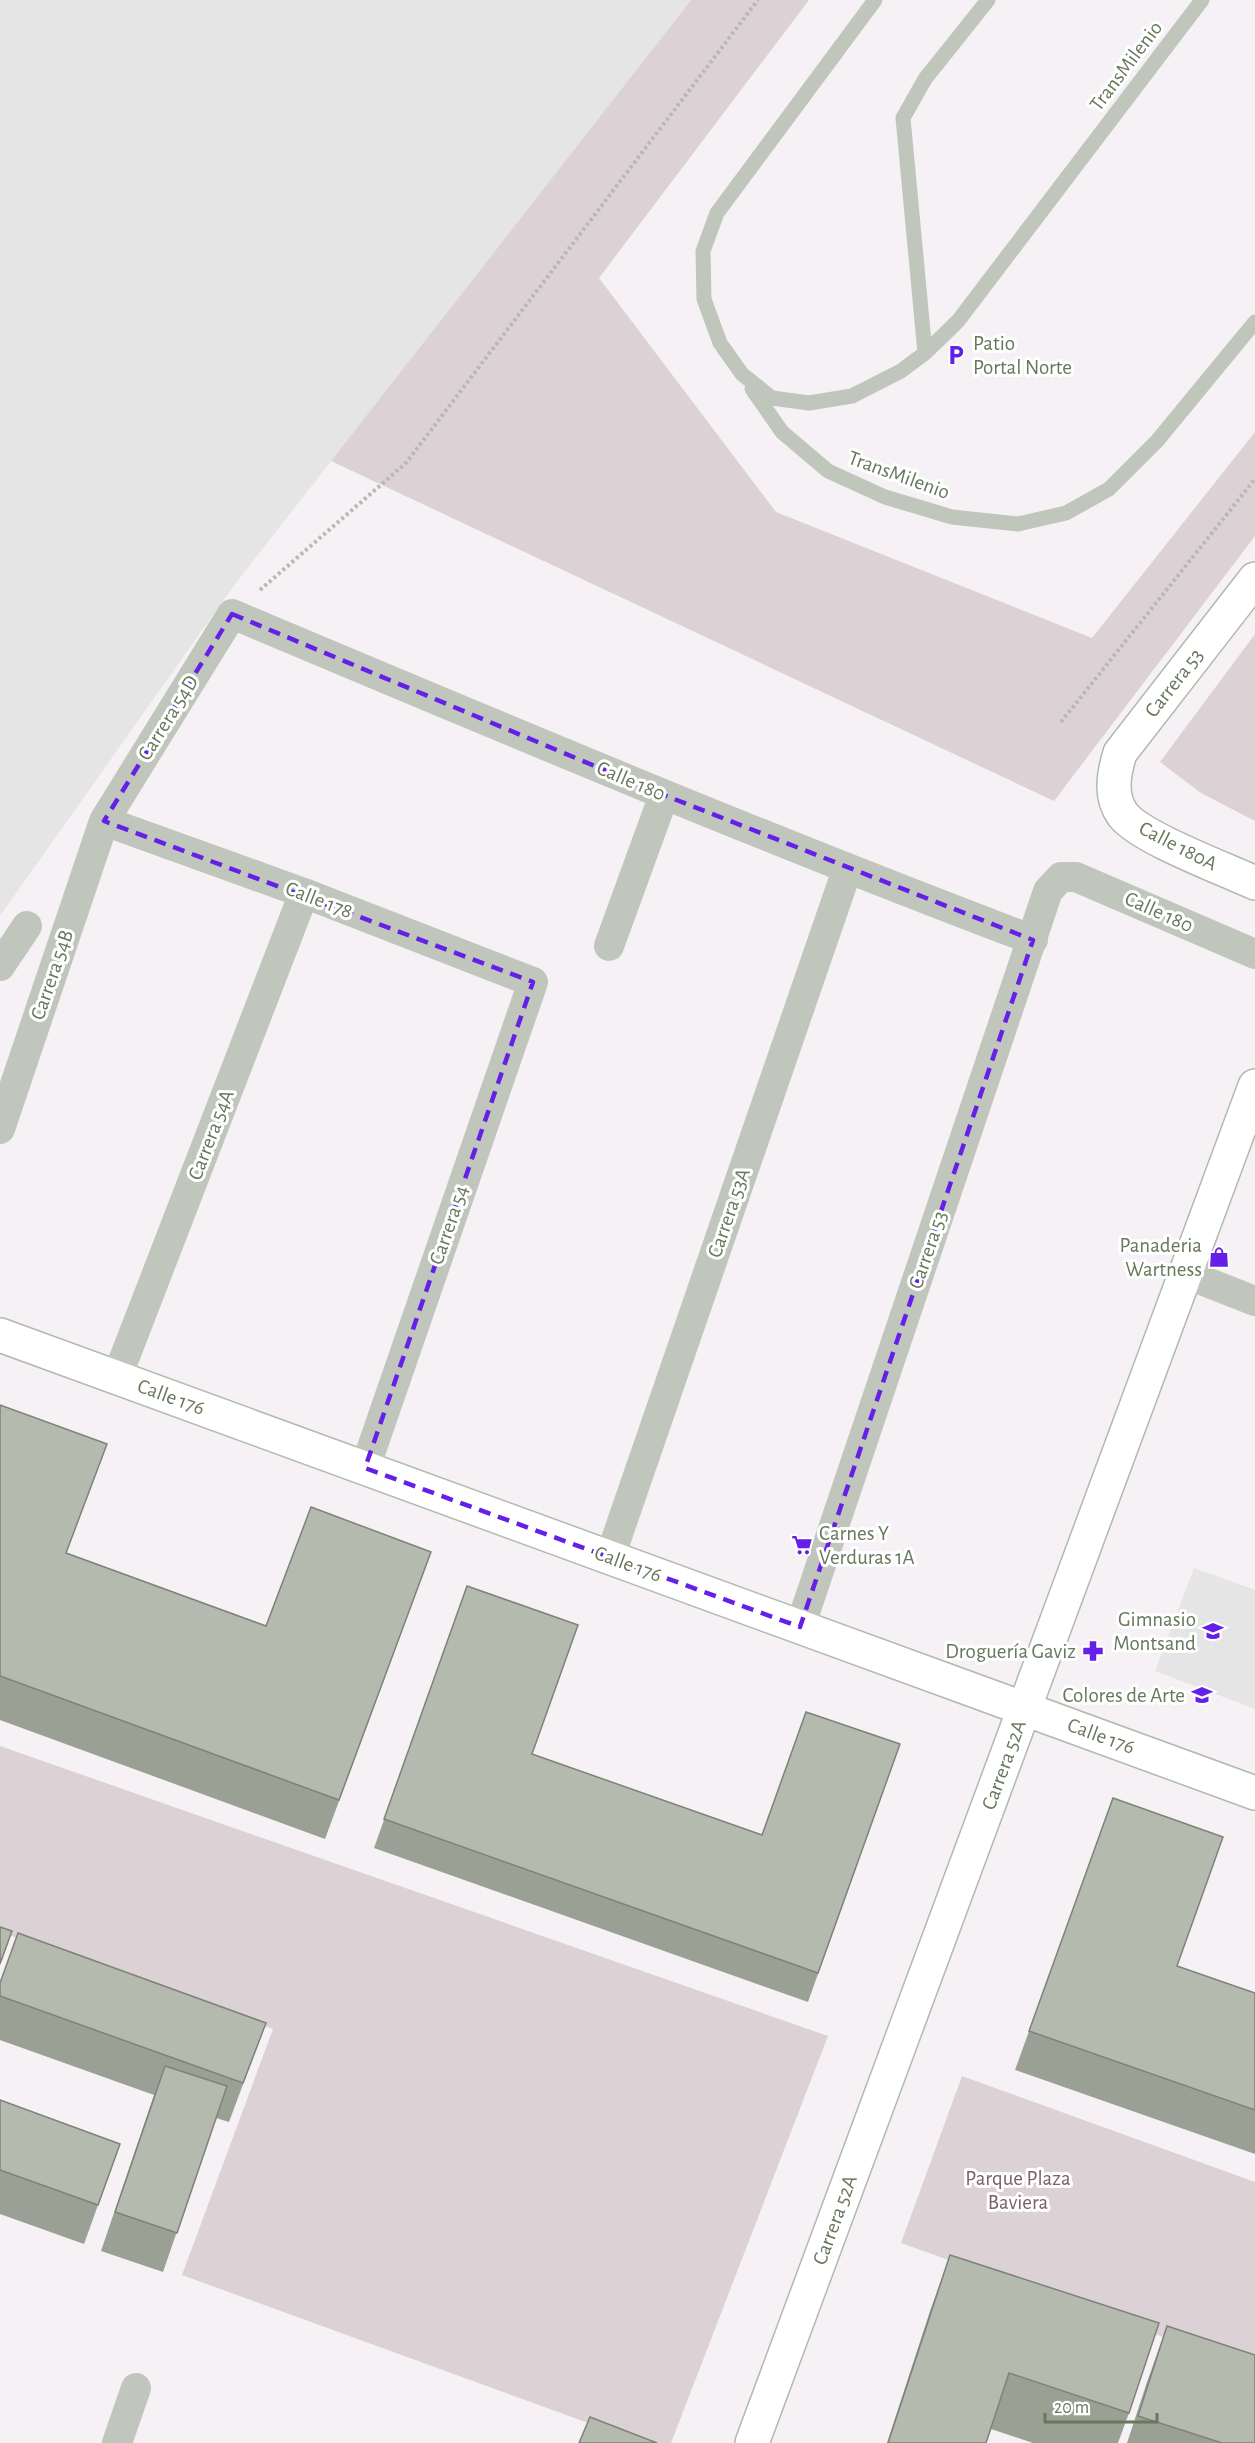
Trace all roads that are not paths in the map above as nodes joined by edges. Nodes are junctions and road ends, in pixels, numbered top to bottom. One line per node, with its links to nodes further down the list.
1 (875, 0): 6 (lane, TransMilenio)
2 (988, 0): 5 (lane)
3 (1202, 0): 5 (lane, TransMilenio)
4 (1255, 322): 6 (lane, TransMilenio)
5 (925, 353): 6 (lane, TransMilenio)
6 (742, 375)
7 (1255, 579): 10 (street, Carrera 53)
8 (232, 614): 9 (street, Calle 180); 11 (street, Carrera 54D)
9 (664, 795): 12 (street, Calle 180); 18 (street)
10 (1114, 795): 14 (street, Calle 180A)
11 (104, 821): 15 (street, Calle 178); 23 (street, Carrera 54B)
12 (847, 870): 17 (street, Calle 180); 29 (street, Carrera 53A)
13 (1061, 877): 17 (street, Carrera 53); 19 (street, Calle 180)
14 (1255, 883)
15 (304, 893): 21 (street, Calle 178); 27 (street, Carrera 54A)
16 (27, 926): 20 (street)
17 (1033, 940): 30 (street, Carrera 53)
18 (609, 946)
19 (1255, 954)
20 (0, 966)
21 (533, 982): 28 (street, Carrera 54)
22 (1255, 1086): 24 (street, Carrera 52A)
23 (0, 1129)
24 (1186, 1274): 25 (street); 31 (street, Carrera 52A)
25 (1255, 1301)
26 (0, 1335): 27 (street, Calle 176)
27 (117, 1377): 28 (street, Calle 176)
28 (365, 1468): 29 (street, Calle 176)
29 (610, 1557): 30 (street, Calle 176)
30 (800, 1626): 31 (street, Calle 176)
31 (1025, 1708): 32 (street, Calle 176); 35 (street, Carrera 52A)
32 (1254, 1789)
33 (136, 2388): 34 (street)
34 (117, 2443)
35 (752, 2443)

